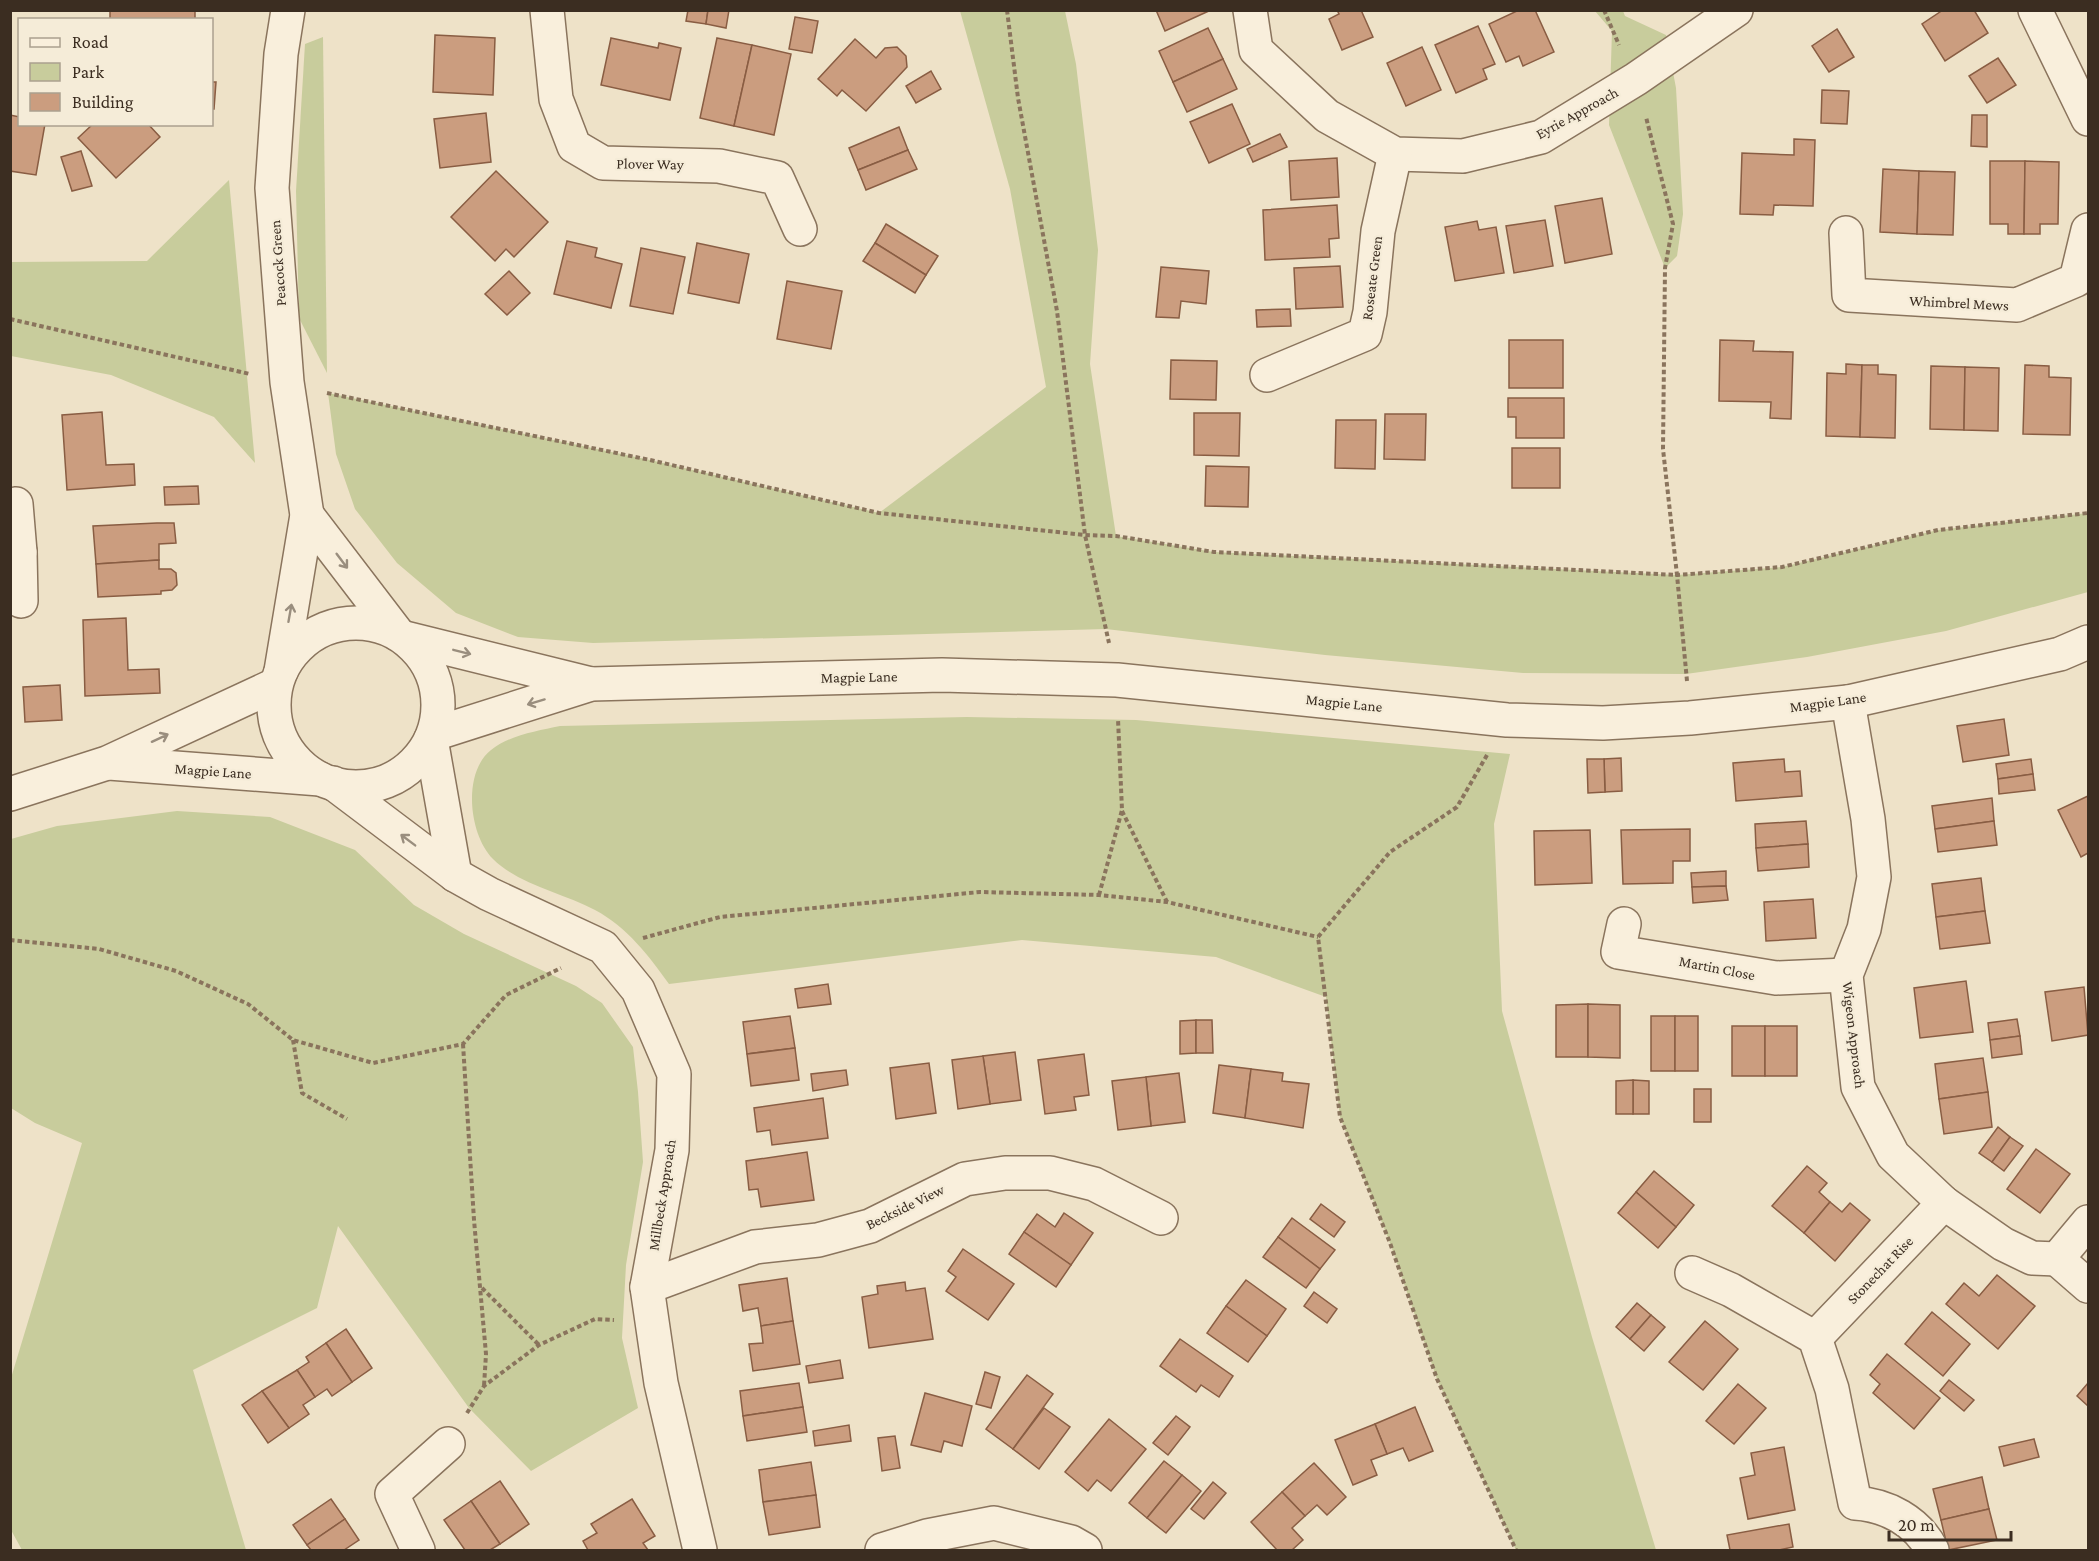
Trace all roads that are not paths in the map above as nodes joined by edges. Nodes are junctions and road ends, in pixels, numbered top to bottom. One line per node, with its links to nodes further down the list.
1 (288, 10): 13 (street, Peacock Green)
2 (547, 10): 8 (street, Plover Way)
3 (1250, 10): 7 (street, Eyrie Approach)
4 (1736, 10): 7 (street, Eyrie Approach)
5 (2035, 10): 6 (street)
6 (2088, 118)
7 (1395, 154): 11 (street, Roseate Green)
8 (800, 229)
9 (2088, 230): 10 (street, Whimbrel Mews)
10 (1846, 233)
11 (1267, 375)
12 (16, 504): 14 (street)
13 (307, 515): 16 (street, Peacock Green, one-way to 16); 18 (street, Peacock Green, one-way to 13)
14 (15, 553): 15 (street)
15 (21, 601)
16 (401, 636): 18 (street); 19 (street, Magpie Lane, one-way to 19); 21 (street)
17 (2088, 642): 20 (street, Magpie Lane)
18 (278, 678): 22 (street, Magpie Lane, one-way to 18); 23 (street)
19 (591, 684): 20 (street, Magpie Lane); 21 (street, Magpie Lane, one-way to 21)
20 (1848, 702): 27 (street, Wigeon Approach)
21 (432, 736): 23 (street); 25 (street)
22 (107, 763): 23 (street, Magpie Lane); 24 (street, Magpie Lane)
23 (327, 781): 25 (street, Millbeck Approach, one-way to 23)
24 (10, 794)
25 (455, 875): 34 (street, Millbeck Approach)
26 (1624, 924): 27 (street, Martin Close)
27 (1846, 975): 28 (street, Wigeon Approach)
28 (1944, 1203): 31 (street, Wigeon Approach); 35 (street, Stonechat Rise)
29 (1161, 1218): 34 (street, Beckside View)
30 (2088, 1222): 31 (street)
31 (2057, 1259): 33 (street)
32 (1692, 1273): 35 (street)
33 (2088, 1286)
34 (647, 1287): 38 (street, Millbeck Approach)
35 (1815, 1338): 41 (street)
36 (448, 1444): 37 (street)
37 (418, 1551)
38 (700, 1551)
39 (882, 1551): 40 (street)
40 (1085, 1551)
41 (1932, 1551)

